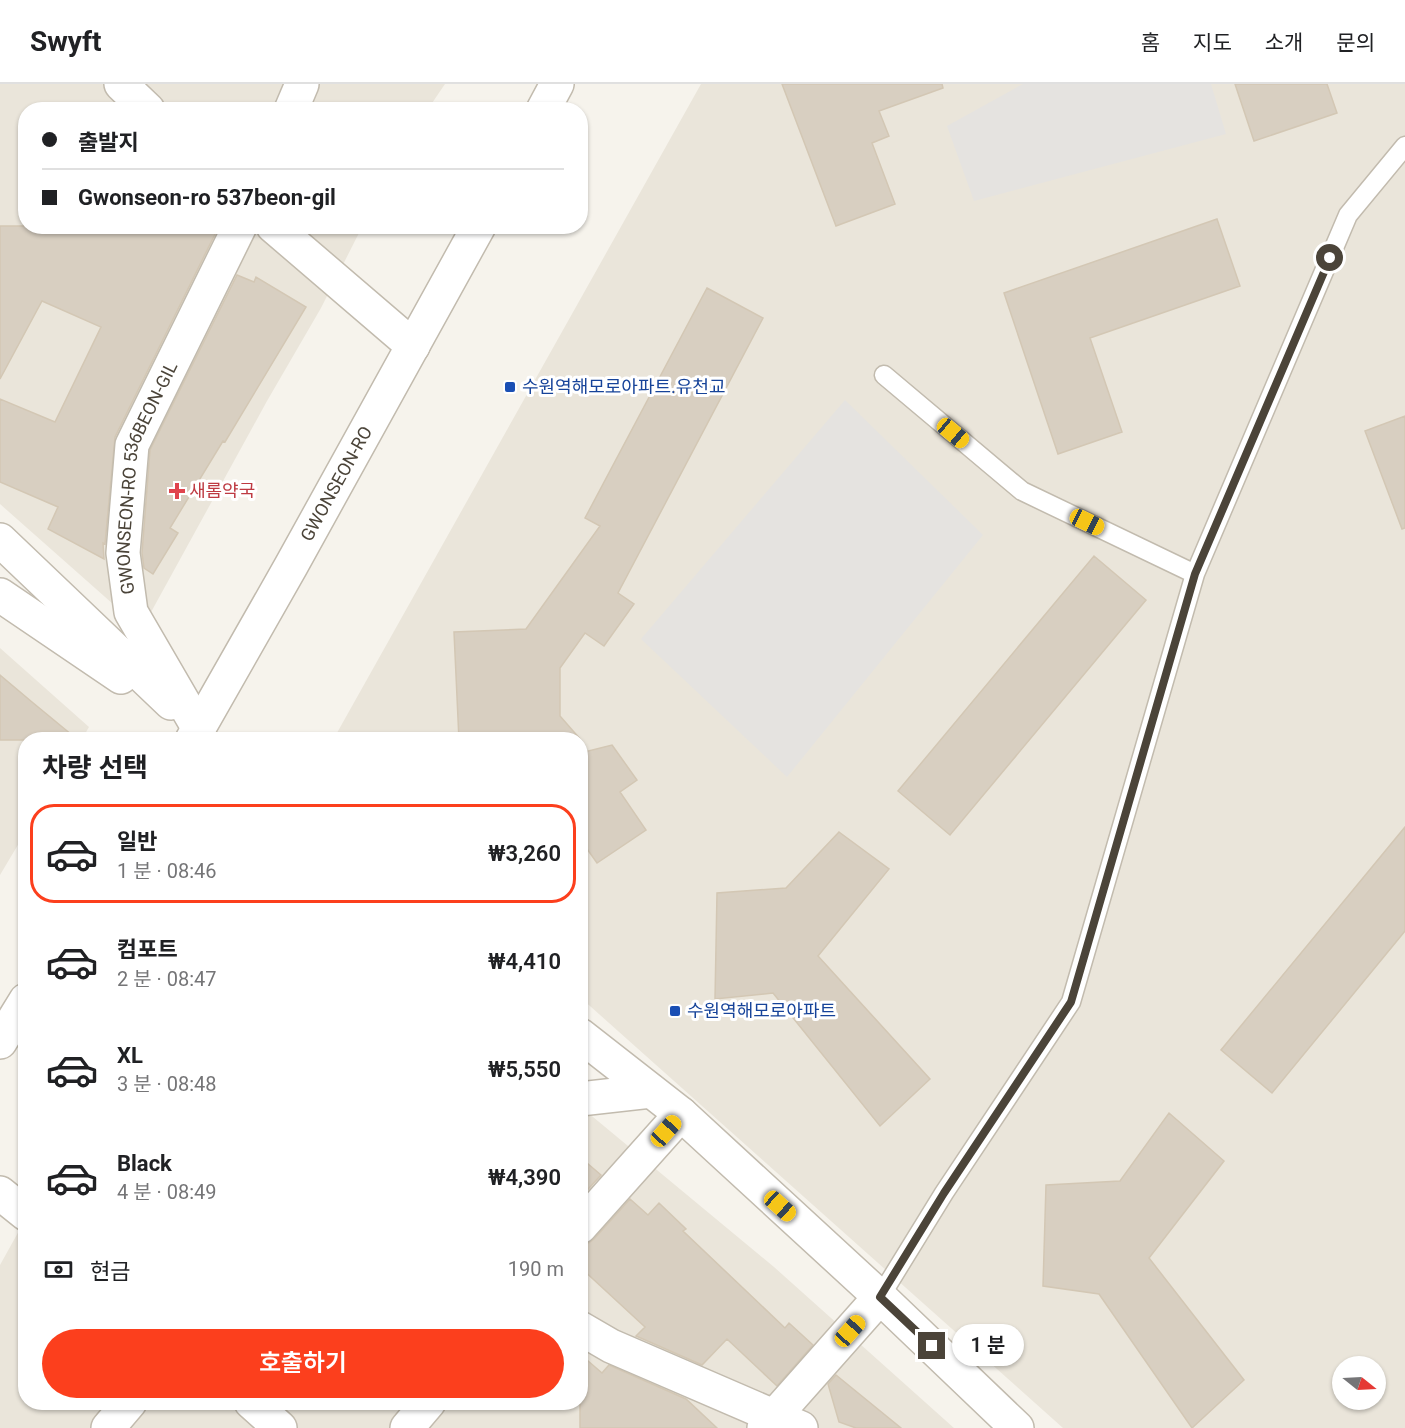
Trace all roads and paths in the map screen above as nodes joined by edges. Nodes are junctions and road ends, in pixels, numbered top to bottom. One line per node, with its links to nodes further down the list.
1 (121, 84): 4 (street)
2 (302, 84): 5 (street)
3 (557, 84): 6 (street)
4 (140, 102)
5 (294, 102)
6 (547, 102)
7 (1405, 146): 14 (lane)
8 (236, 234): 18 (street, GWONSEON-RO 536BEON-GIL)
9 (282, 234): 11 (street)
10 (475, 234): 11 (street, GWONSEON-RO)
11 (413, 346): 19 (street, GWONSEON-RO)
12 (884, 375): 14 (lane)
13 (0, 540): 17 (street)
14 (1195, 574): 29 (lane)
15 (0, 595): 16 (street)
16 (195, 732)
17 (197, 732)
18 (199, 732)
19 (203, 732)
20 (18, 1013): 22 (street)
21 (588, 1041): 23 (street)
22 (0, 1042)
23 (651, 1091): 24 (street); 25 (street)
24 (588, 1098)
25 (681, 1114): 28 (street); 29 (street)
26 (0, 1193): 27 (street)
27 (18, 1208)
28 (588, 1218)
29 (880, 1297): 34 (street); 38 (street)
30 (588, 1333): 34 (street)
31 (123, 1410): 35 (street)
32 (260, 1410): 36 (street)
33 (422, 1410): 37 (street)
34 (780, 1424)
35 (108, 1428)
36 (279, 1428)
37 (407, 1428)
38 (1017, 1428)

